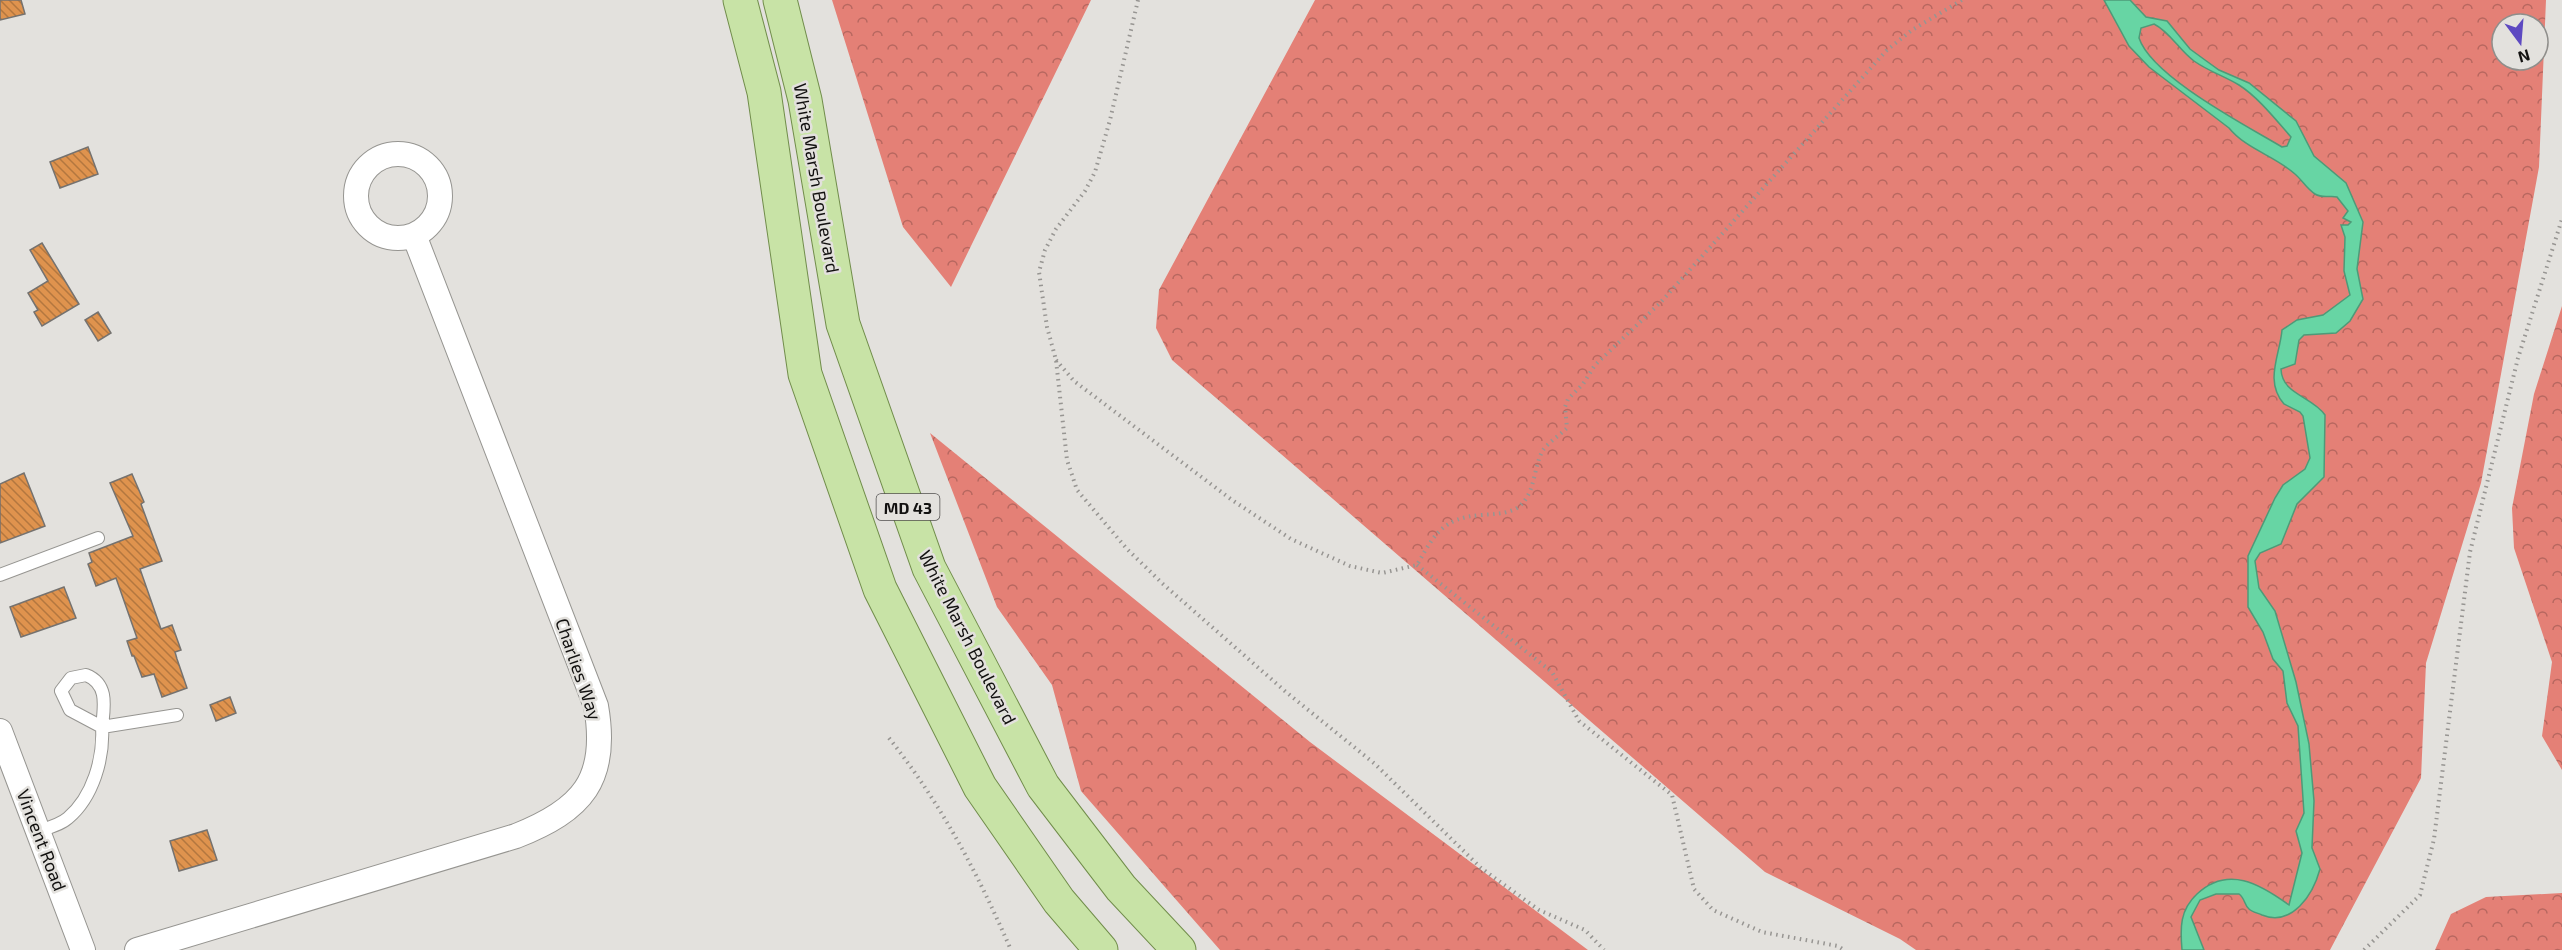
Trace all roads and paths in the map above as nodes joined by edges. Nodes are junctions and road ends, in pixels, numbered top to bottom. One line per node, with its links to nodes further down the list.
1 (740, 0): 18 (main road, MD 43)
2 (780, 0): 19 (main road, White Marsh Boulevard / MD 43)
3 (1138, 0): 7 (path)
4 (1962, 0): 9 (path)
5 (2562, 219): 22 (path)
6 (414, 235): 16 (street, Charlies Way)
7 (1056, 360): 9 (path); 20 (path)
8 (98, 538): 10 (lane)
9 (1417, 565): 21 (path)
10 (0, 575)
11 (177, 715): 14 (lane)
12 (889, 738): 17 (path)
13 (2, 740): 14 (street, Vincent Road)
14 (38, 831): 15 (street, Vincent Road)
15 (83, 950)
16 (137, 950)
17 (1011, 950)
18 (1101, 950)
19 (1179, 950)
20 (1604, 950)
21 (1844, 950)
22 (2364, 950)

